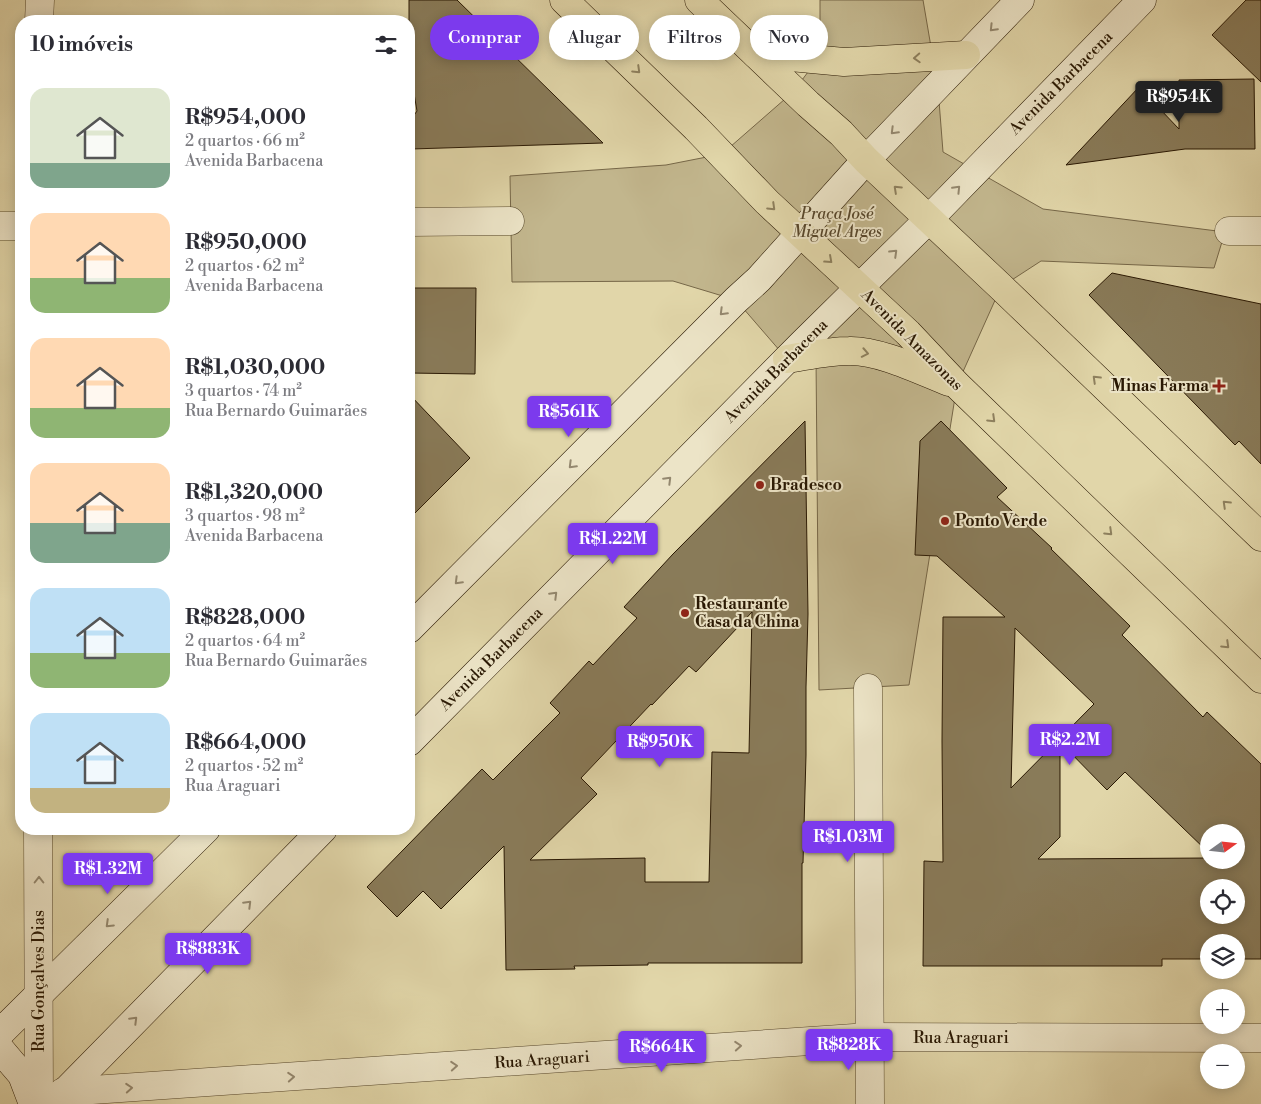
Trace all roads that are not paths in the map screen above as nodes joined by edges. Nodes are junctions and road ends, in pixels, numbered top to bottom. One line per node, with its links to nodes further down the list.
1 (40, 0): 6 (main road)
2 (564, 0): 19 (main road, Avenida Amazonas, one-way to 19)
3 (699, 0): 7 (main road)
4 (1020, 0): 8 (main road, one-way to 8)
5 (1142, 0): 12 (main road, Avenida Barbacena, one-way to 5)
6 (39, 15)
7 (750, 48)
8 (966, 56): 10 (main road, one-way to 10); 11 (main road, one-way to 11)
9 (762, 60): 11 (main road)
10 (822, 60)
11 (866, 160): 12 (main road, one-way to 11); 19 (main road)
12 (929, 219): 20 (main road, Avenida Barbacena, one-way to 12); 23 (main road, one-way to 12)
13 (510, 221): 14 (main road)
14 (415, 222)
15 (0, 226): 16 (main road)
16 (15, 226)
17 (1229, 231): 18 (main road)
18 (1261, 231)
19 (800, 233): 20 (main road, Avenida Amazonas, one-way to 20); 24 (main road, one-way to 24)
20 (859, 287): 21 (main road, Avenida Barbacena); 22 (main road, Avenida Amazonas)
21 (787, 359): 22 (main road, one-way to 22); 27 (main road, Avenida Barbacena, one-way to 21)
22 (957, 385): 25 (main road, Avenida Amazonas, one-way to 25)
23 (1261, 537)
24 (415, 624)
25 (1261, 679)
26 (868, 688): 33 (main road)
27 (415, 736)
28 (38, 835): 31 (main road, Rua Gonçalves Dias, one-way to 28)
29 (200, 835): 31 (main road, one-way to 31)
30 (317, 835): 36 (main road, one-way to 30)
31 (39, 992): 32 (main road); 38 (main road, Rua Gonçalves Dias)
32 (0, 1033)
33 (869, 1037): 34 (main road, Rua Araguari); 36 (main road, Rua Araguari, one-way to 33); 39 (main road)
34 (1261, 1038)
35 (0, 1049): 37 (main road)
36 (58, 1098)
37 (34, 1104)
38 (39, 1104)
39 (870, 1104)

